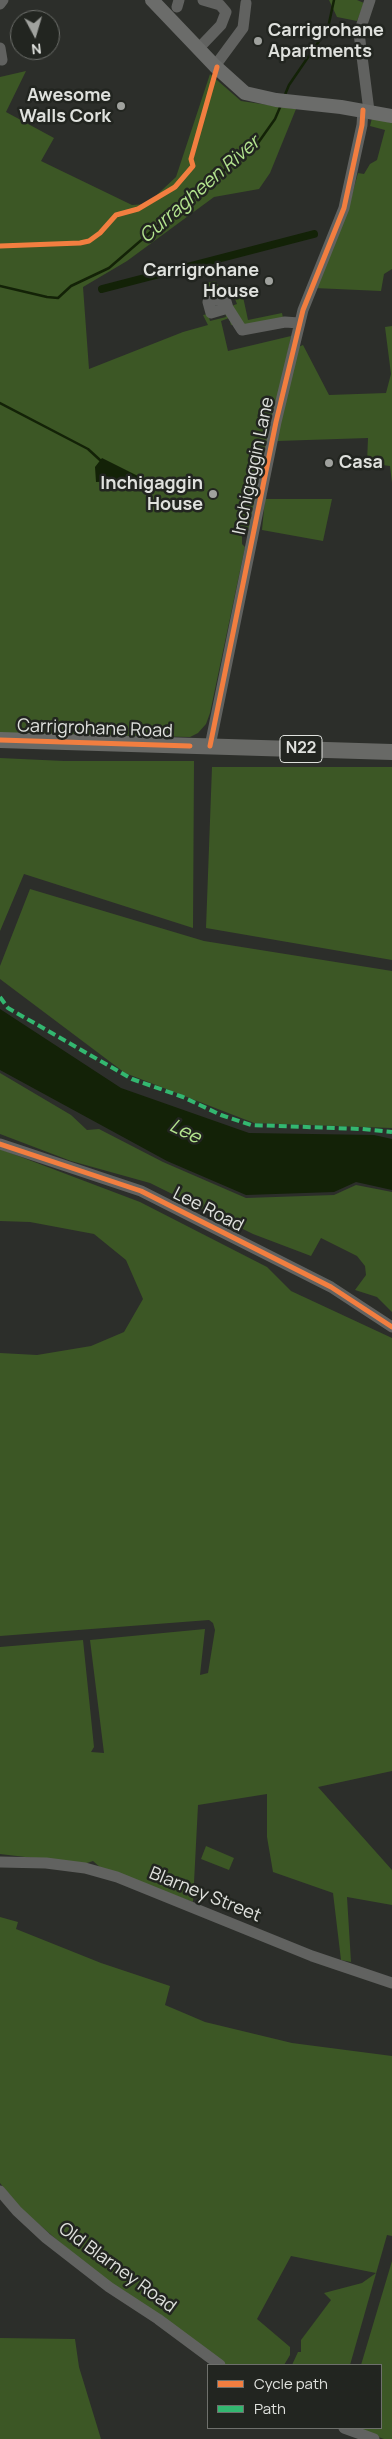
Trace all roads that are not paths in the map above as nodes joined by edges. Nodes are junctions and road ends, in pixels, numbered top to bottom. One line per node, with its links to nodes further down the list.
1 (3, 0): 6 (street)
2 (152, 0): 10 (main road)
3 (203, 0): 7 (street)
4 (370, 0): 13 (street, Inchigaggin Lane)
5 (246, 3): 8 (street)
6 (0, 4)
7 (214, 33): 8 (street); 10 (street)
8 (230, 46): 12 (street)
9 (0, 48): 11 (street)
10 (198, 48): 12 (main road)
11 (2, 60)
12 (215, 66): 13 (main road)
13 (366, 111): 14 (main road); 16 (street, Inchigaggin Lane)
14 (392, 116)
15 (228, 308): 16 (street)
16 (300, 323): 18 (street, Inchigaggin Lane)
17 (0, 740): 18 (highway, Carrigrohane Road / N22)
18 (210, 746): 19 (highway, Carrigrohane Road / N22)
19 (392, 752)
20 (0, 1144): 21 (street, Lee Road)
21 (392, 1327)
22 (0, 1862): 23 (street, Blarney Street)
23 (392, 1983)
24 (0, 2191): 25 (street, Old Blarney Road)
25 (219, 2364)
26 (347, 2429): 27 (street)
27 (374, 2439)

